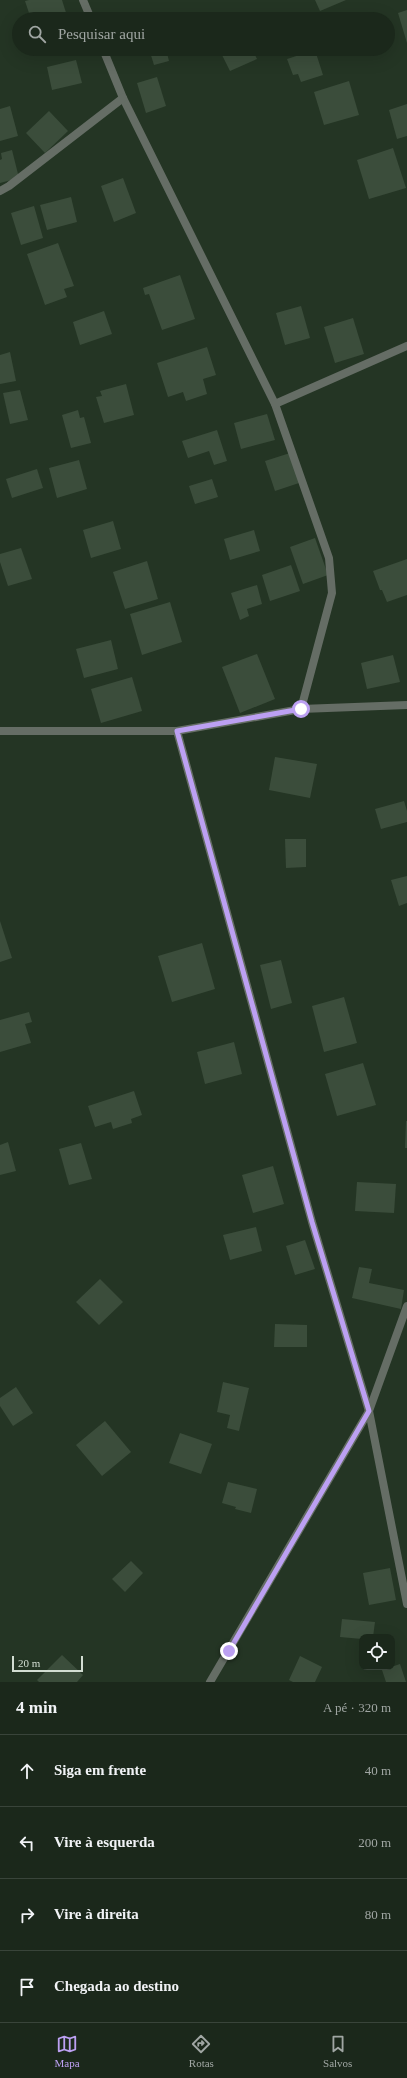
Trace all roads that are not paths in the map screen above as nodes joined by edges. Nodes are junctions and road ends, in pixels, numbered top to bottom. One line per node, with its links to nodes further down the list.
1 (83, 0): 2 (street)
2 (88, 12)
3 (106, 56): 4 (street)
4 (123, 98): 5 (street); 7 (street)
5 (0, 191)
6 (407, 346): 7 (street)
7 (275, 404): 9 (street)
8 (407, 705): 9 (street)
9 (301, 709): 11 (street)
10 (0, 731): 11 (street)
11 (177, 731): 13 (street)
12 (407, 1306): 13 (street)
13 (369, 1411): 14 (street); 15 (street)
14 (407, 1604)
15 (210, 1682)

